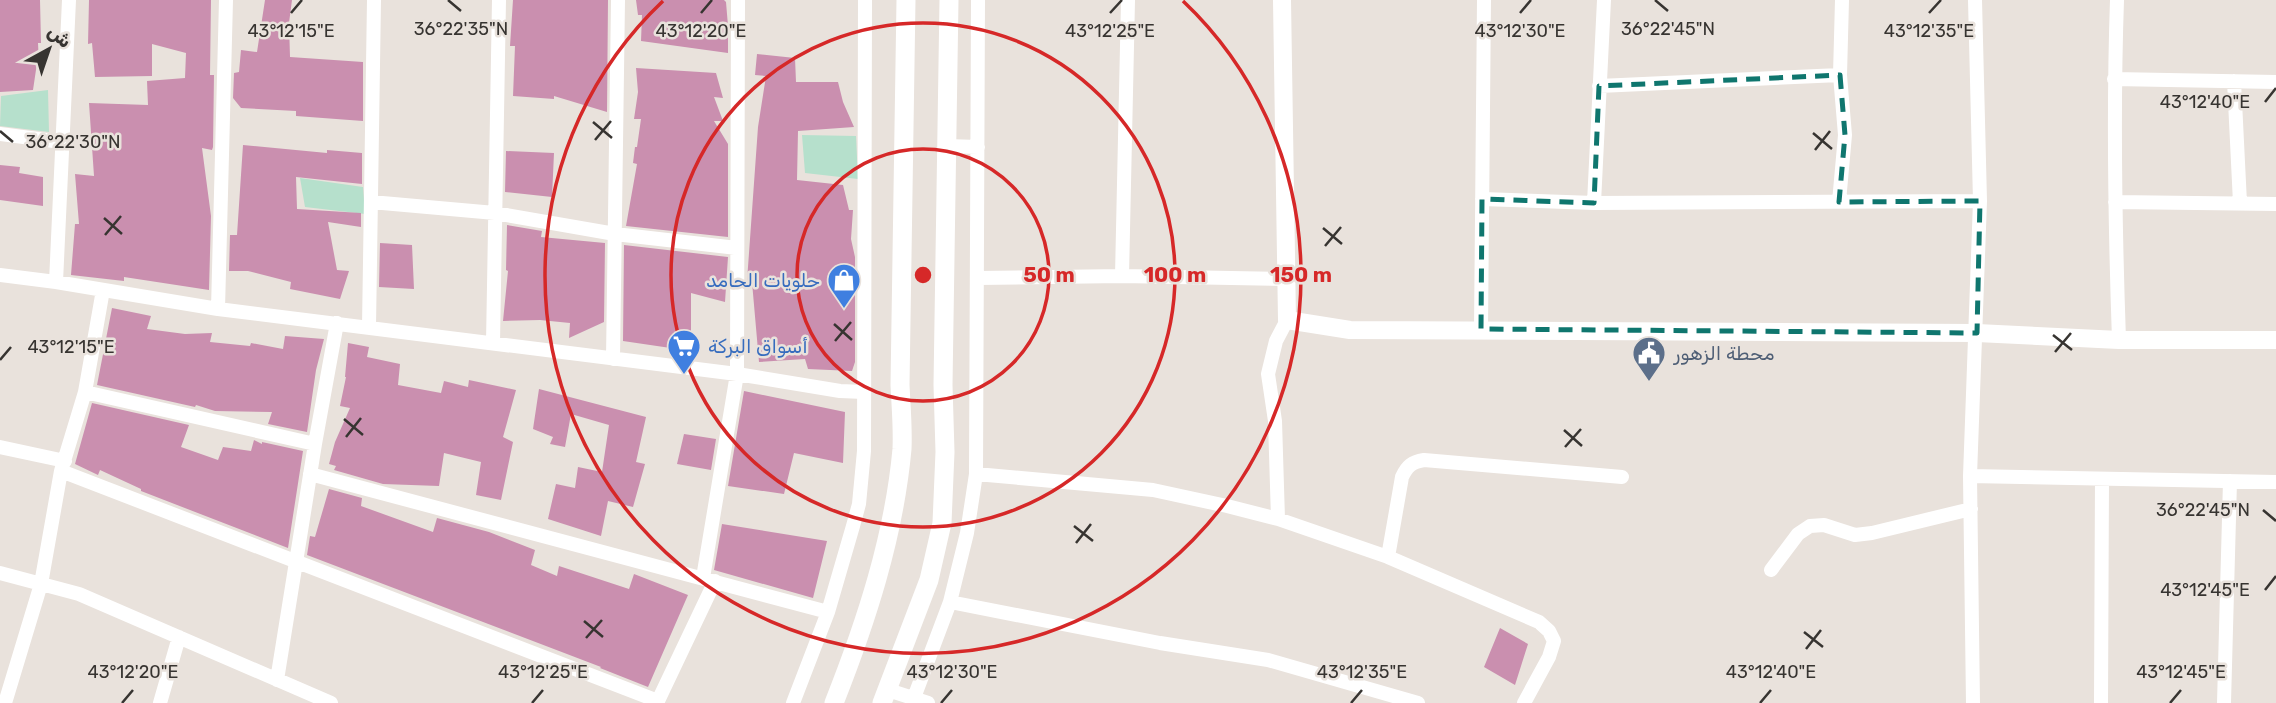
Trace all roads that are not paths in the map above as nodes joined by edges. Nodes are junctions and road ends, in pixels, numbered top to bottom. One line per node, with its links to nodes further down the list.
1 (69, 0): 24 (street)
2 (226, 0): 44 (street)
3 (374, 0): 29 (street)
4 (499, 0): 35 (street)
5 (618, 0): 36 (street)
6 (738, 0): 37 (street)
7 (865, 0): 56 (street)
8 (906, 0): 87 (main road)
9 (949, 0): 25 (main road)
10 (978, 0): 26 (street)
11 (1128, 0): 39 (street)
12 (1282, 0): 41 (street)
13 (1484, 0): 27 (street)
14 (1604, 0): 22 (street)
15 (1842, 0): 18 (street)
16 (1975, 0): 28 (street)
17 (2117, 0): 19 (street)
18 (1840, 75): 22 (street); 30 (street)
19 (2114, 79): 20 (street); 31 (street)
20 (2234, 81): 21 (street); 33 (street)
21 (2276, 82)
22 (1599, 86): 32 (street)
23 (0, 134): 24 (street)
24 (61, 142): 42 (street)
25 (947, 146): 26 (street); 79 (main road)
26 (978, 146): 40 (street)
27 (1482, 199): 32 (street); 48 (street)
28 (1980, 201): 30 (street); 49 (street)
29 (371, 202): 35 (street); 47 (street)
30 (1839, 202): 32 (street)
31 (2115, 202): 33 (street); 50 (street)
32 (1594, 203)
33 (2240, 203): 34 (street)
34 (2276, 204)
35 (495, 213): 36 (street); 52 (street)
36 (615, 234): 37 (street); 53 (street)
37 (737, 248): 54 (street)
38 (0, 275): 42 (street)
39 (1122, 276): 40 (street); 41 (street)
40 (978, 278): 61 (street)
41 (1286, 279): 45 (street)
42 (56, 282): 43 (street)
43 (103, 290): 44 (street); 55 (street)
44 (218, 309): 46 (street)
45 (1287, 320): 48 (street); 68 (street)
46 (337, 323): 47 (street); 57 (street)
47 (369, 327): 52 (street)
48 (1481, 329): 49 (street)
49 (1977, 333): 50 (street); 62 (street)
50 (2119, 340): 51 (street)
51 (2276, 340)
52 (493, 343): 53 (street)
53 (613, 359): 54 (street)
54 (737, 374): 56 (street); 73 (street)
55 (85, 392): 57 (street); 59 (street)
56 (864, 392): 76 (street)
57 (314, 444): 60 (street)
58 (0, 447): 59 (street)
59 (63, 466): 70 (street); 74 (street)
60 (310, 474): 70 (street); 73 (street)
61 (976, 474): 68 (street); 75 (street)
62 (1970, 476): 64 (street); 67 (street)
63 (1622, 477): 69 (street)
64 (2102, 479): 65 (street); 90 (street)
65 (2230, 481): 66 (street); 91 (street)
66 (2276, 482)
67 (1971, 509): 71 (street); 89 (street)
68 (1278, 519): 69 (street)
69 (1388, 557): 80 (street)
70 (296, 561): 78 (street); 81 (street)
71 (1771, 570)
72 (0, 573): 74 (street)
73 (709, 579): 76 (street); 81 (street)
74 (41, 584): 77 (street); 83 (street)
75 (950, 602): 82 (street); 88 (street)
76 (828, 612): 86 (street)
77 (179, 637): 78 (street); 84 (street)
78 (277, 680): 85 (street)
79 (885, 696): 82 (street)
80 (1529, 701)
81 (658, 702)
82 (918, 702)
83 (5, 703)
84 (160, 703)
85 (331, 703)
86 (793, 703)
87 (834, 703)
88 (1418, 703)
89 (1973, 703)
90 (2101, 703)
91 (2224, 703)

